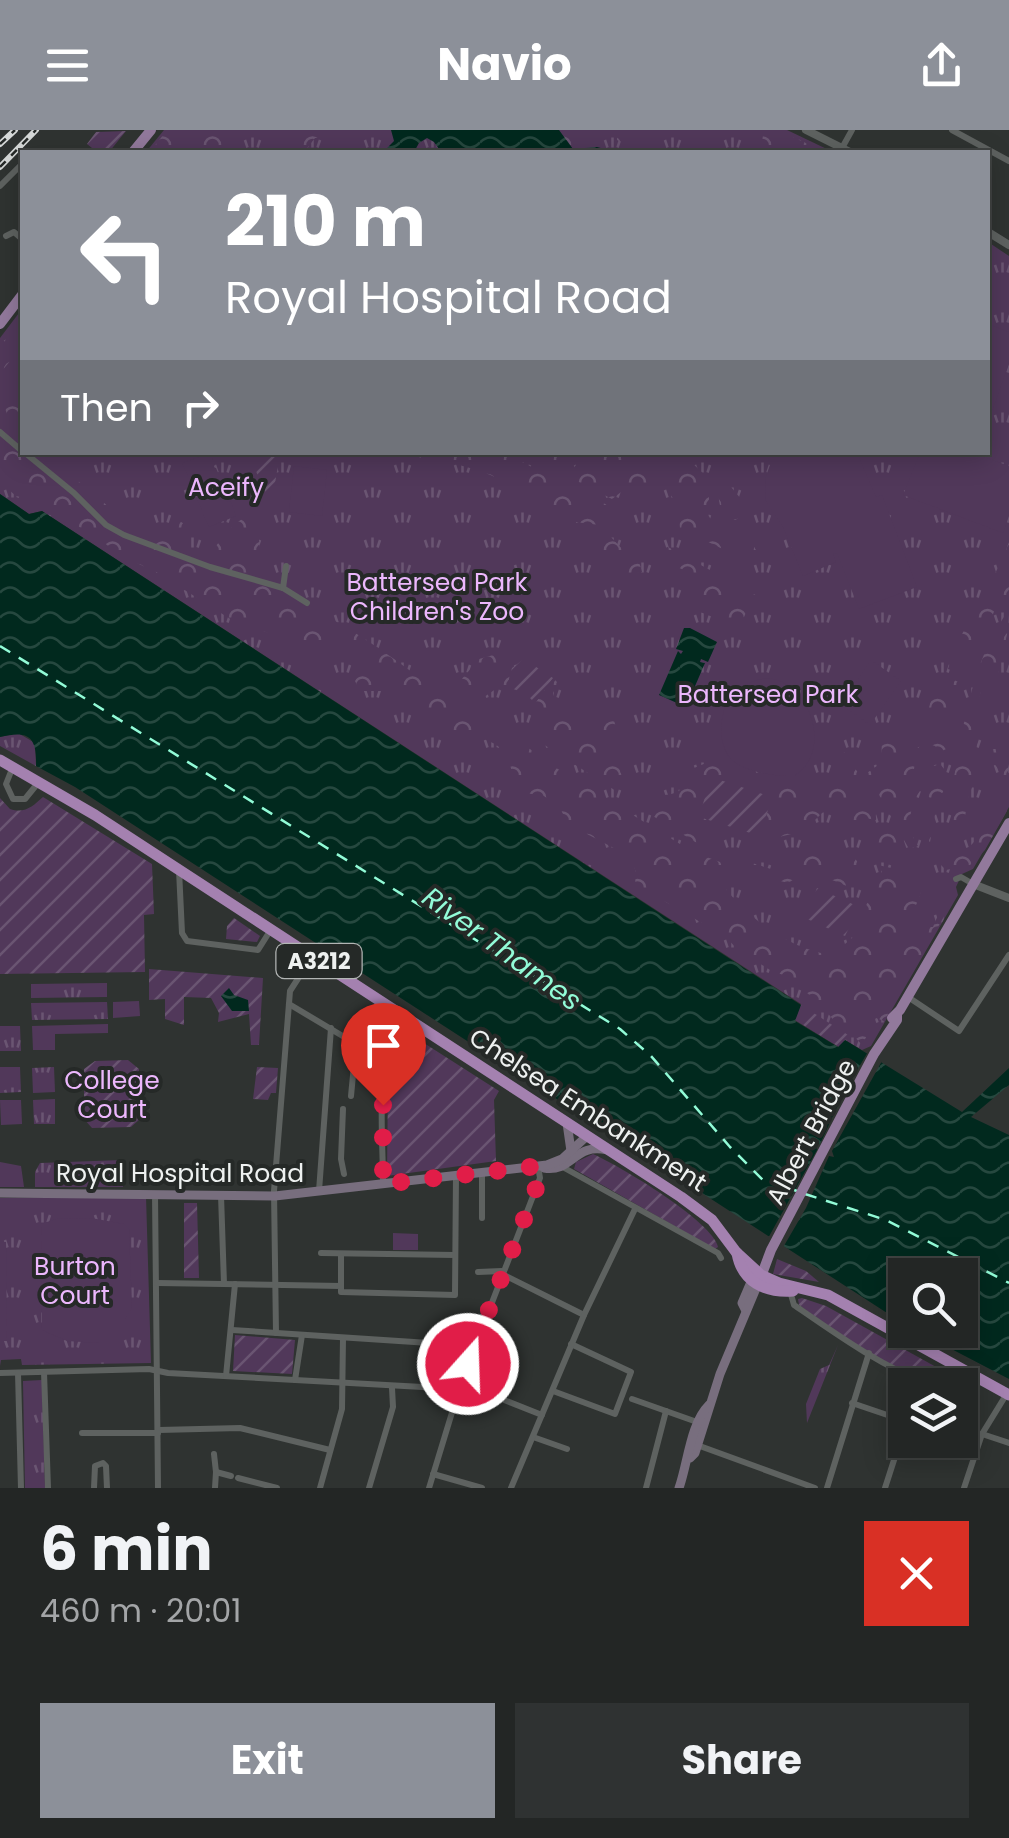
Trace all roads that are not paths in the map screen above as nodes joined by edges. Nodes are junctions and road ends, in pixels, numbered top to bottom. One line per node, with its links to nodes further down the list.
1 (151, 130): 5 (main road)
2 (806, 130): 6 (street)
3 (852, 130): 6 (street)
4 (952, 130): 7 (street)
5 (135, 150)
6 (846, 150)
7 (989, 150)
8 (20, 166): 9 (street)
9 (0, 186)
10 (6, 236): 11 (street)
11 (20, 237)
12 (20, 297): 13 (main road)
13 (0, 324)
14 (0, 432): 15 (street)
15 (20, 449)
16 (27, 455): 18 (street)
17 (286, 566): 18 (street)
18 (283, 588): 19 (street)
19 (307, 603)
20 (0, 760): 21 (highway, Chelsea Embankment / A3212)
21 (14, 768): 22 (highway, Chelsea Embankment / A3212); 22 (street)
22 (39, 782): 24 (highway, Chelsea Embankment / A3212)
23 (1009, 823): 25 (main road, Albert Bridge)
24 (179, 870): 27 (highway, Chelsea Embankment / A3212); 27 (street)
25 (974, 884): 26 (street); 30 (main road, Albert Bridge)
26 (1009, 898)
27 (271, 930): 29 (highway, Chelsea Embankment / A3212)
28 (1009, 955): 30 (street)
29 (312, 956): 31 (street); 32 (highway, Chelsea Embankment / A3212)
30 (908, 997): 61 (main road, Albert Bridge)
31 (289, 1004): 33 (street); 52 (street)
32 (401, 1015): 35 (street); 38 (highway, Chelsea Embankment / A3212)
33 (332, 1028): 34 (street); 49 (street)
34 (356, 1044): 35 (street); 36 (street)
35 (383, 1071): 47 (street)
36 (351, 1096)
37 (342, 1108): 45 (street)
38 (567, 1123): 39 (highway, Chelsea Embankment / A3212); 40 (main road)
39 (587, 1136): 40 (main road, Royal Hospital Road); 41 (highway, Chelsea Embankment / A3212)
40 (571, 1151): 42 (main road, Royal Hospital Road)
41 (610, 1151): 42 (main road, Royal Hospital Road); 55 (highway, Chelsea Embankment / A3212)
42 (558, 1165): 43 (main road, Royal Hospital Road); 53 (street)
43 (538, 1166): 44 (main road, Royal Hospital Road); 60 (street)
44 (482, 1172): 46 (main road, Royal Hospital Road); 54 (street)
45 (344, 1174)
46 (456, 1175): 47 (main road, Royal Hospital Road); 58 (street)
47 (383, 1184): 49 (main road, Royal Hospital Road)
48 (0, 1193): 50 (main road, Royal Hospital Road)
49 (319, 1193): 52 (main road, Royal Hospital Road)
50 (155, 1194): 51 (main road, Royal Hospital Road); 62 (street)
51 (221, 1195): 52 (main road, Royal Hospital Road); 63 (street)
52 (275, 1196): 65 (street)
53 (635, 1209): 55 (street); 68 (street)
54 (482, 1218)
55 (727, 1238): 61 (highway, Chelsea Embankment / A3212)
56 (321, 1253): 57 (street)
57 (342, 1254): 58 (street); 66 (street)
58 (455, 1255): 66 (street)
59 (478, 1272): 60 (street)
60 (503, 1273): 68 (street); 74 (street)
61 (756, 1278): 67 (highway, Chelsea Embankment / A3212); 95 (main road)
62 (157, 1283): 63 (street); 78 (street)
63 (224, 1284): 64 (street)
64 (236, 1284): 65 (street); 69 (street)
65 (276, 1285): 66 (street); 70 (street)
66 (341, 1286)
67 (796, 1290): 75 (street); 77 (highway, Chelsea Embankment / A3212)
68 (584, 1315): 73 (street)
69 (232, 1330): 70 (street); 82 (street)
70 (276, 1333): 71 (street)
71 (302, 1335): 72 (street); 83 (street)
72 (343, 1338): 74 (street); 84 (street)
73 (572, 1344): 88 (street); 88 (street)
74 (474, 1346): 86 (street)
75 (869, 1353): 76 (street); 91 (street)
76 (894, 1368)
77 (943, 1368)
78 (157, 1370): 79 (street); 82 (street); 96 (street)
79 (44, 1372): 81 (street); 109 (street)
80 (0, 1373): 81 (street)
81 (18, 1373): 108 (street)
82 (226, 1376): 83 (street)
83 (295, 1380): 84 (street)
84 (340, 1384): 87 (street); 103 (street)
85 (978, 1385): 89 (highway, Chelsea Embankment / A3212)
86 (460, 1386): 87 (street); 93 (street); 107 (street)
87 (392, 1388): 116 (street)
88 (552, 1390): 93 (street)
89 (1008, 1395): 98 (street)
90 (632, 1399): 92 (street)
91 (852, 1403): 94 (street); 123 (street)
92 (666, 1411): 95 (street); 120 (street)
93 (542, 1414): 99 (street)
94 (888, 1417)
95 (702, 1424): 101 (main road)
96 (158, 1431): 97 (street); 103 (street); 112 (street)
97 (82, 1433)
98 (982, 1434): 100 (street); 125 (street)
99 (533, 1437): 102 (street); 119 (street)
100 (1009, 1443)
101 (694, 1444): 121 (main road); 122 (street)
102 (566, 1448)
103 (330, 1450): 115 (street)
104 (214, 1454): 106 (street)
105 (894, 1458): 124 (street)
106 (216, 1472): 113 (street); 114 (street)
107 (433, 1474): 117 (street); 118 (street)
108 (21, 1488)
109 (48, 1488)
110 (94, 1488): 111 (street)
111 (107, 1488)
112 (158, 1488)
113 (215, 1488)
114 (277, 1488)
115 (320, 1488)
116 (369, 1488)
117 (429, 1488)
118 (482, 1488)
119 (511, 1488)
120 (646, 1488)
121 (679, 1488)
122 (815, 1488)
123 (826, 1488)
124 (885, 1488)
125 (964, 1488)

